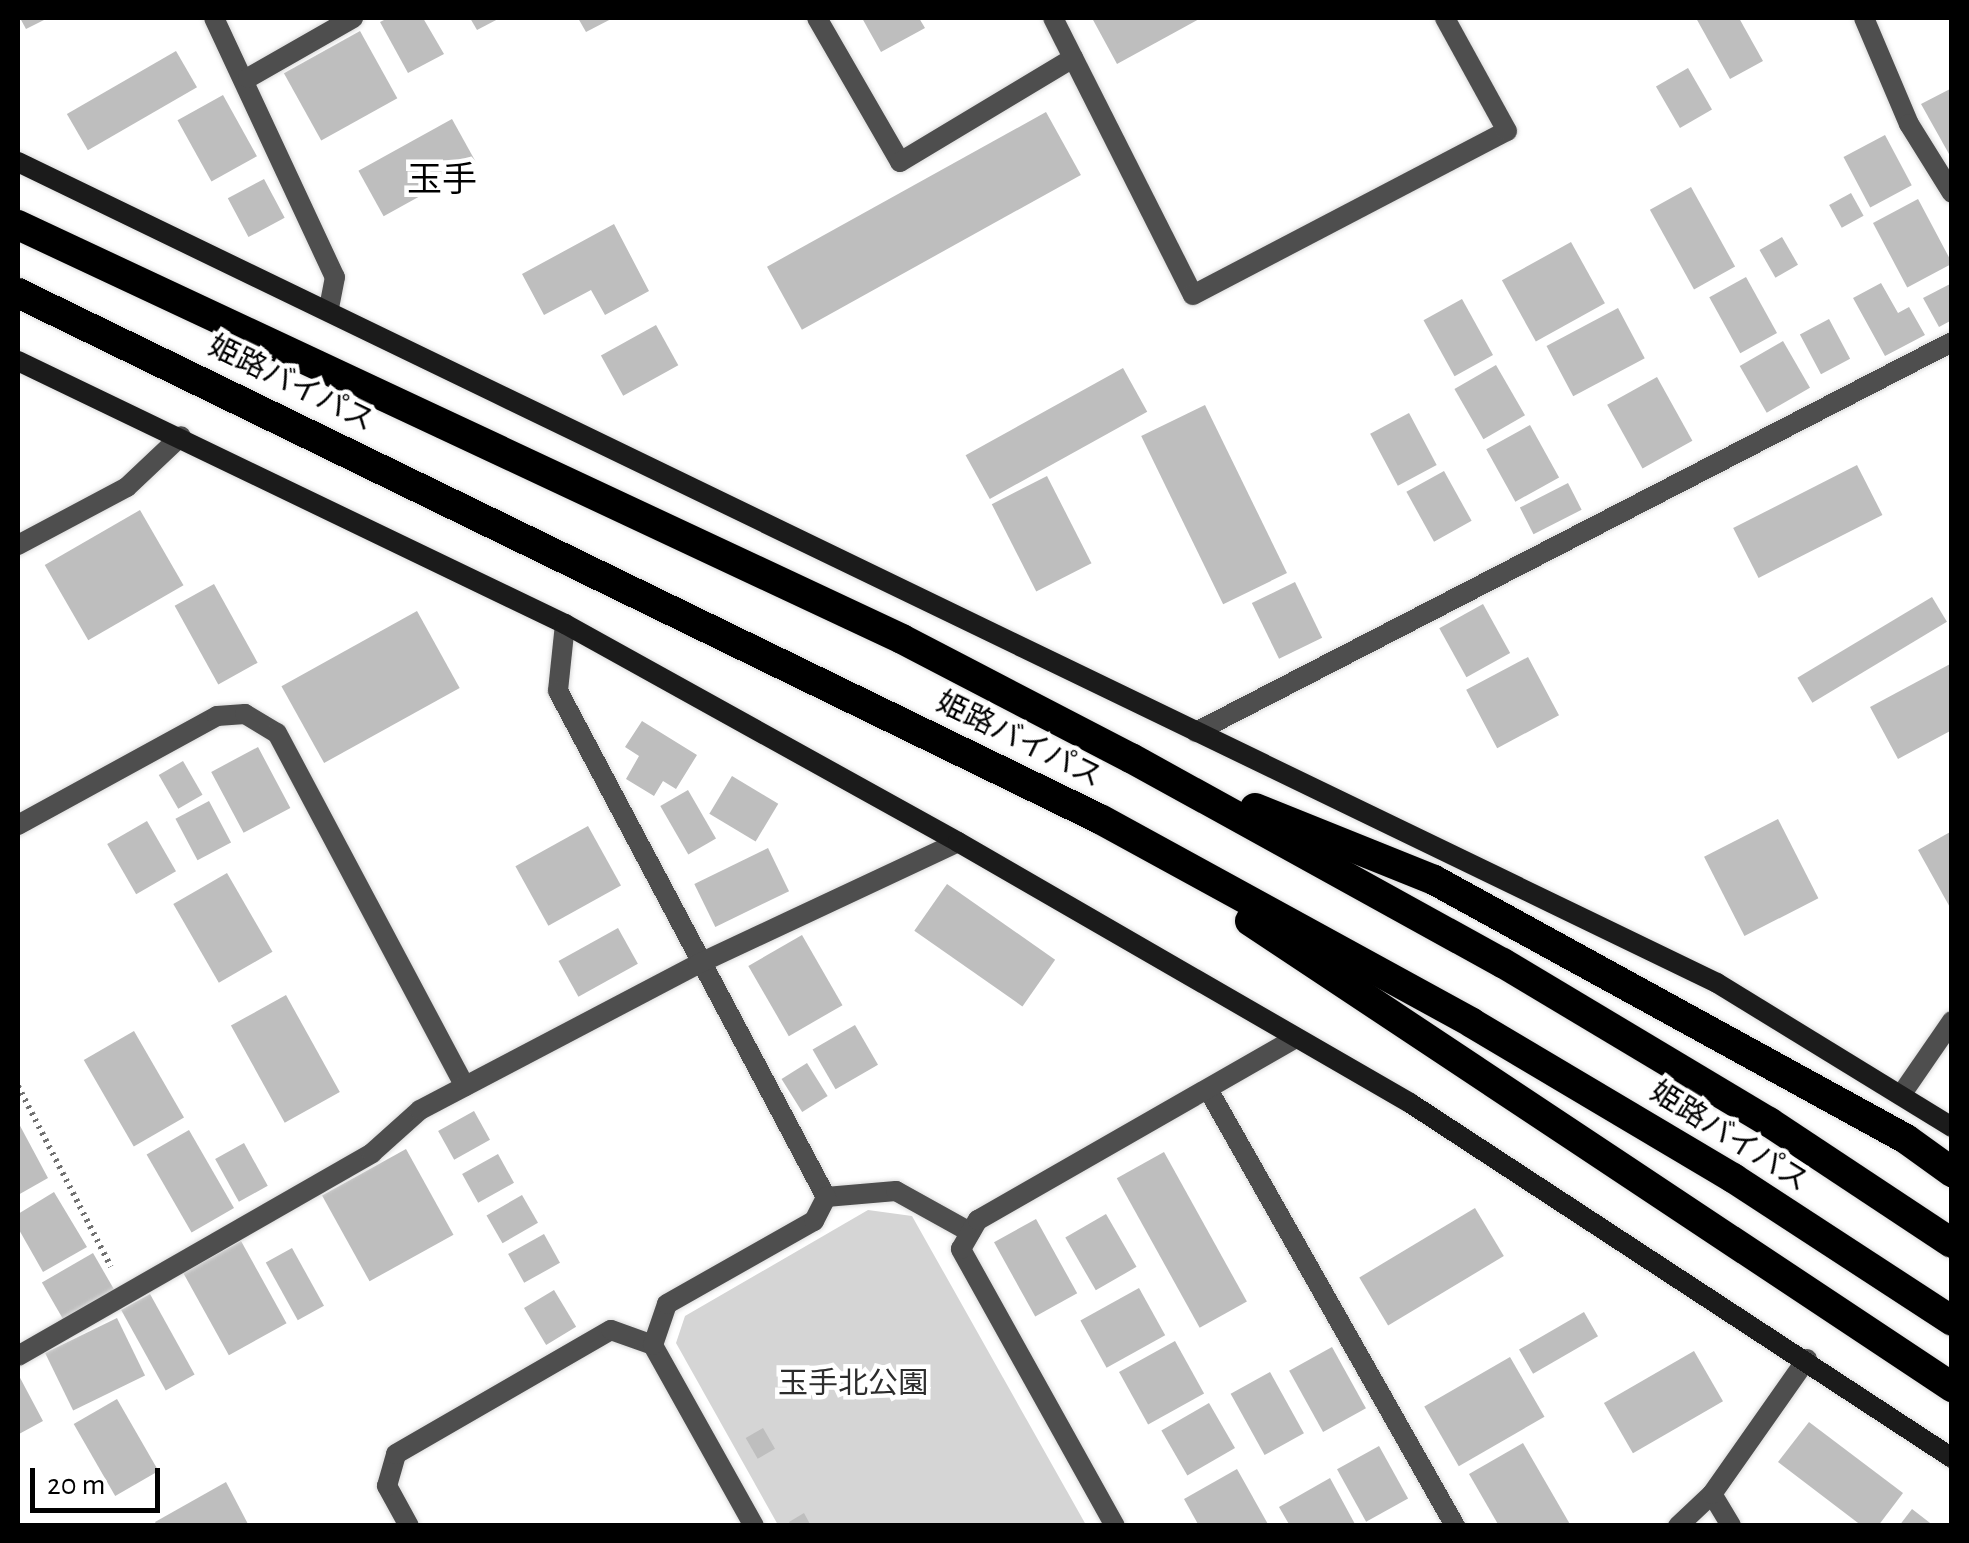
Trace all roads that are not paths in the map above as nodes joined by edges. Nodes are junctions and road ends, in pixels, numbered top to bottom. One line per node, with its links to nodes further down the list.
1 (214, 18): 8 (street)
2 (352, 18): 8 (street)
3 (817, 18): 7 (street)
4 (1053, 18): 7 (street)
5 (1445, 18): 7 (street)
6 (1864, 18): 10 (street)
7 (1073, 58)
8 (248, 78): 13 (street)
9 (18, 162): 13 (street)
10 (1952, 193)
11 (18, 225): 20 (highway, 姫路バイパス)
12 (18, 292): 21 (highway, 姫路バイパス)
13 (329, 308): 19 (street)
14 (1952, 342): 19 (street)
15 (18, 361): 16 (street)
16 (181, 436): 17 (street); 18 (street)
17 (18, 545)
18 (565, 624): 23 (street); 24 (street)
19 (1196, 732): 29 (street)
20 (1131, 758): 31 (highway); 34 (highway, 姫路バイパス)
21 (1100, 819): 35 (highway, 姫路バイパス); 39 (highway)
22 (18, 825): 27 (street)
23 (958, 842): 24 (street); 26 (street)
24 (698, 964): 27 (street); 32 (street)
25 (1952, 1021): 29 (street)
26 (1296, 1038): 28 (street); 38 (street)
27 (465, 1086): 37 (street)
28 (1208, 1091): 33 (street); 45 (street)
29 (1901, 1095): 30 (street)
30 (1952, 1127)
31 (1952, 1172)
32 (826, 1197): 33 (street); 36 (street)
33 (970, 1232): 44 (street)
34 (1952, 1242)
35 (1952, 1321)
36 (653, 1345): 42 (street); 43 (street)
37 (18, 1356)
38 (1807, 1359): 40 (street); 41 (street)
39 (1952, 1386)
40 (1952, 1458)
41 (1712, 1494): 46 (street); 47 (street)
42 (409, 1526)
43 (754, 1526)
44 (1115, 1526)
45 (1455, 1526)
46 (1678, 1526)
47 (1731, 1526)

